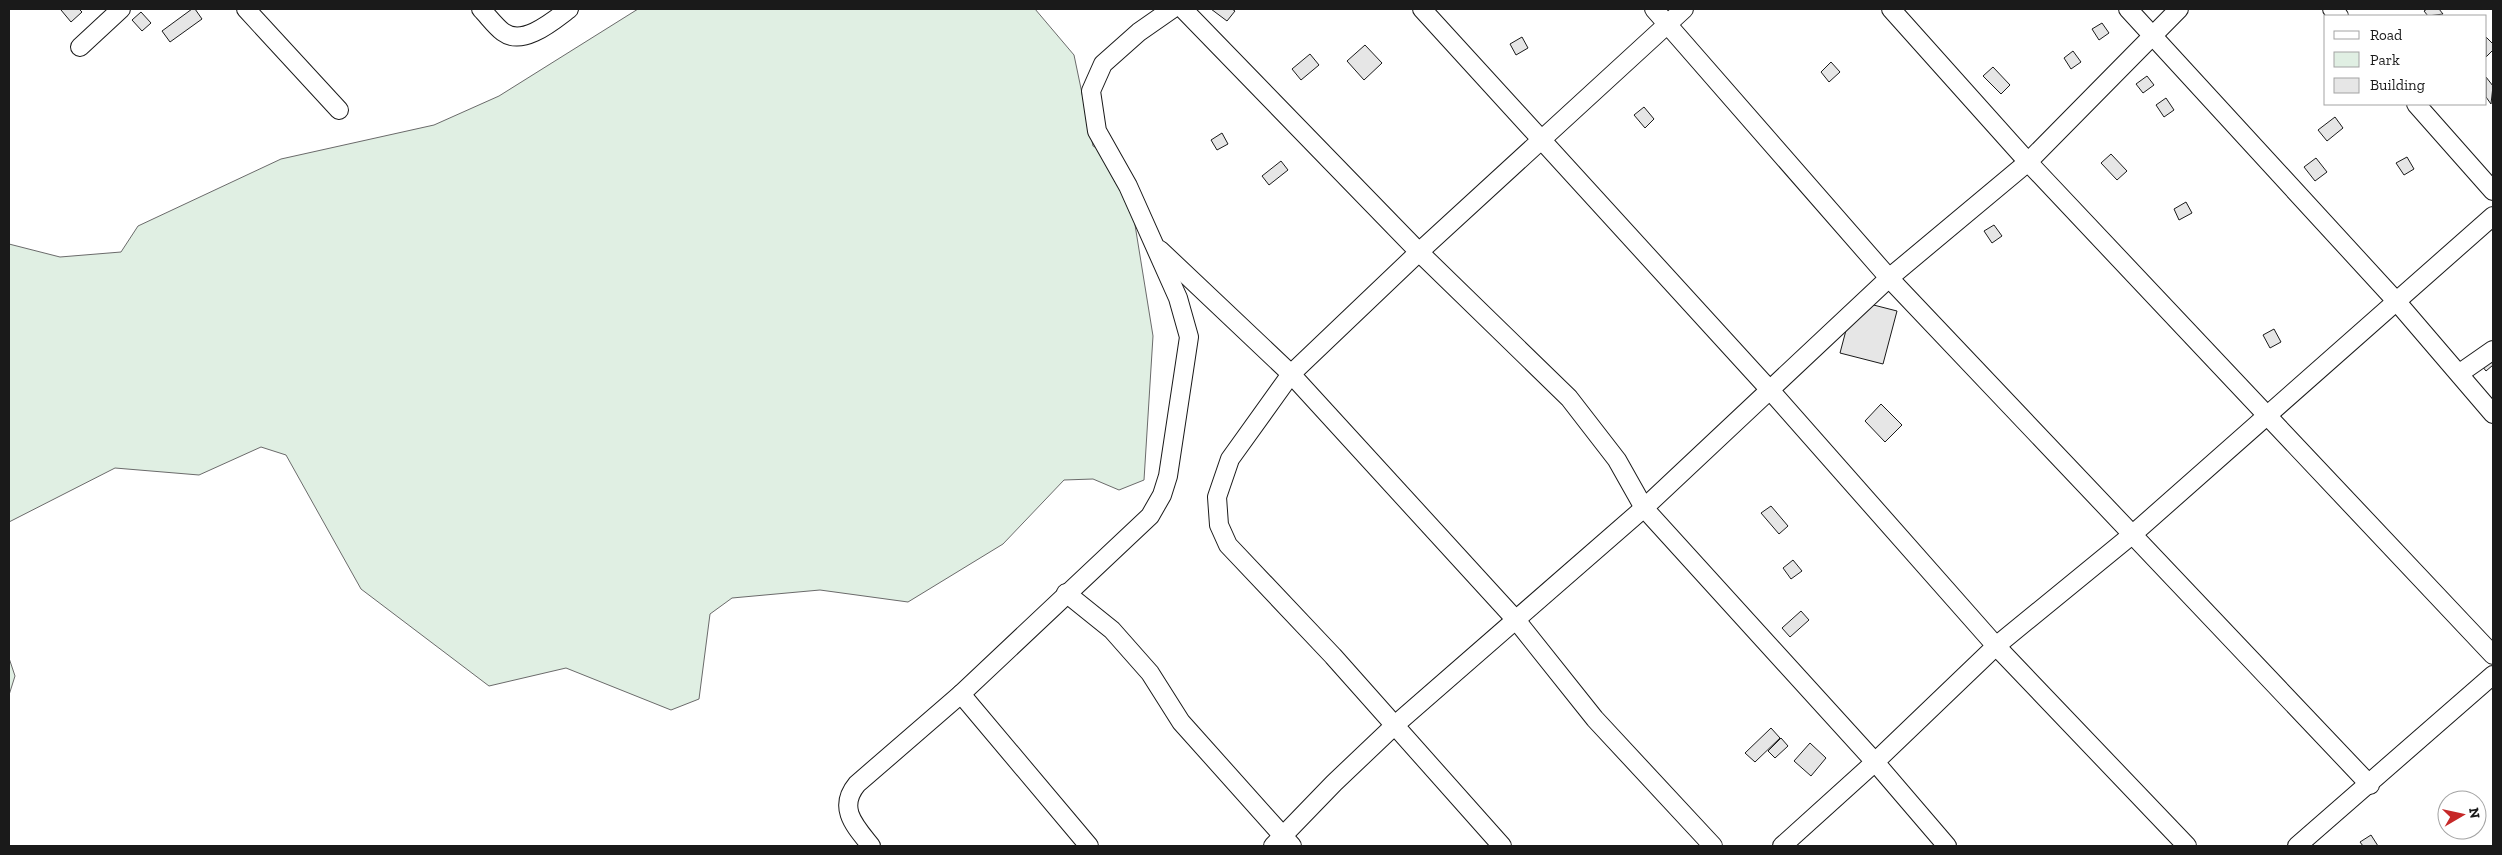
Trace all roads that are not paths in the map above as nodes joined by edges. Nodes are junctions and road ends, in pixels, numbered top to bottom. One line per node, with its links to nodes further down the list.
1 (120, 9): 15 (street)
2 (246, 9): 17 (street)
3 (481, 9): 4 (street)
4 (569, 9)
5 (1172, 9): 22 (street)
6 (1183, 9): 23 (street)
7 (1422, 9): 18 (street)
8 (1654, 9): 13 (street)
9 (1684, 9): 13 (street)
10 (1891, 9): 19 (street)
11 (2128, 9): 14 (street)
12 (2179, 9): 14 (street)
13 (1667, 24): 18 (street); 24 (street)
14 (2152, 34): 19 (street); 25 (street)
15 (80, 46)
16 (2417, 105): 20 (street)
17 (339, 110)
18 (1542, 139): 23 (street); 29 (street)
19 (2028, 162): 24 (street); 31 (street)
20 (2493, 191)
21 (2493, 216): 25 (street)
22 (1153, 244): 28 (street); 34 (street)
23 (1419, 252): 28 (street); 32 (street)
24 (1889, 278): 29 (street); 33 (street)
25 (2397, 302): 27 (street); 31 (street)
26 (2493, 350): 27 (street)
27 (2460, 373): 30 (street)
28 (1291, 374): 35 (street); 40 (street)
29 (1769, 389): 32 (street); 36 (street)
30 (2493, 414)
31 (2267, 416): 33 (street); 37 (street)
32 (1644, 508): 35 (street); 41 (street)
33 (2133, 534): 36 (street); 42 (street)
34 (1066, 594): 39 (street); 43 (street)
35 (1516, 620): 40 (street); 47 (street)
36 (1996, 646): 41 (street); 50 (street)
37 (2493, 654)
38 (2493, 675): 42 (street)
39 (962, 694): 44 (street); 45 (street)
40 (1395, 725): 43 (street); 46 (street)
41 (1875, 762): 48 (street); 49 (street)
42 (2370, 785): 51 (street)
43 (1283, 843)
44 (871, 846)
45 (1089, 846)
46 (1502, 846)
47 (1714, 846)
48 (1782, 846)
49 (1947, 846)
50 (2187, 846)
51 (2297, 846)

